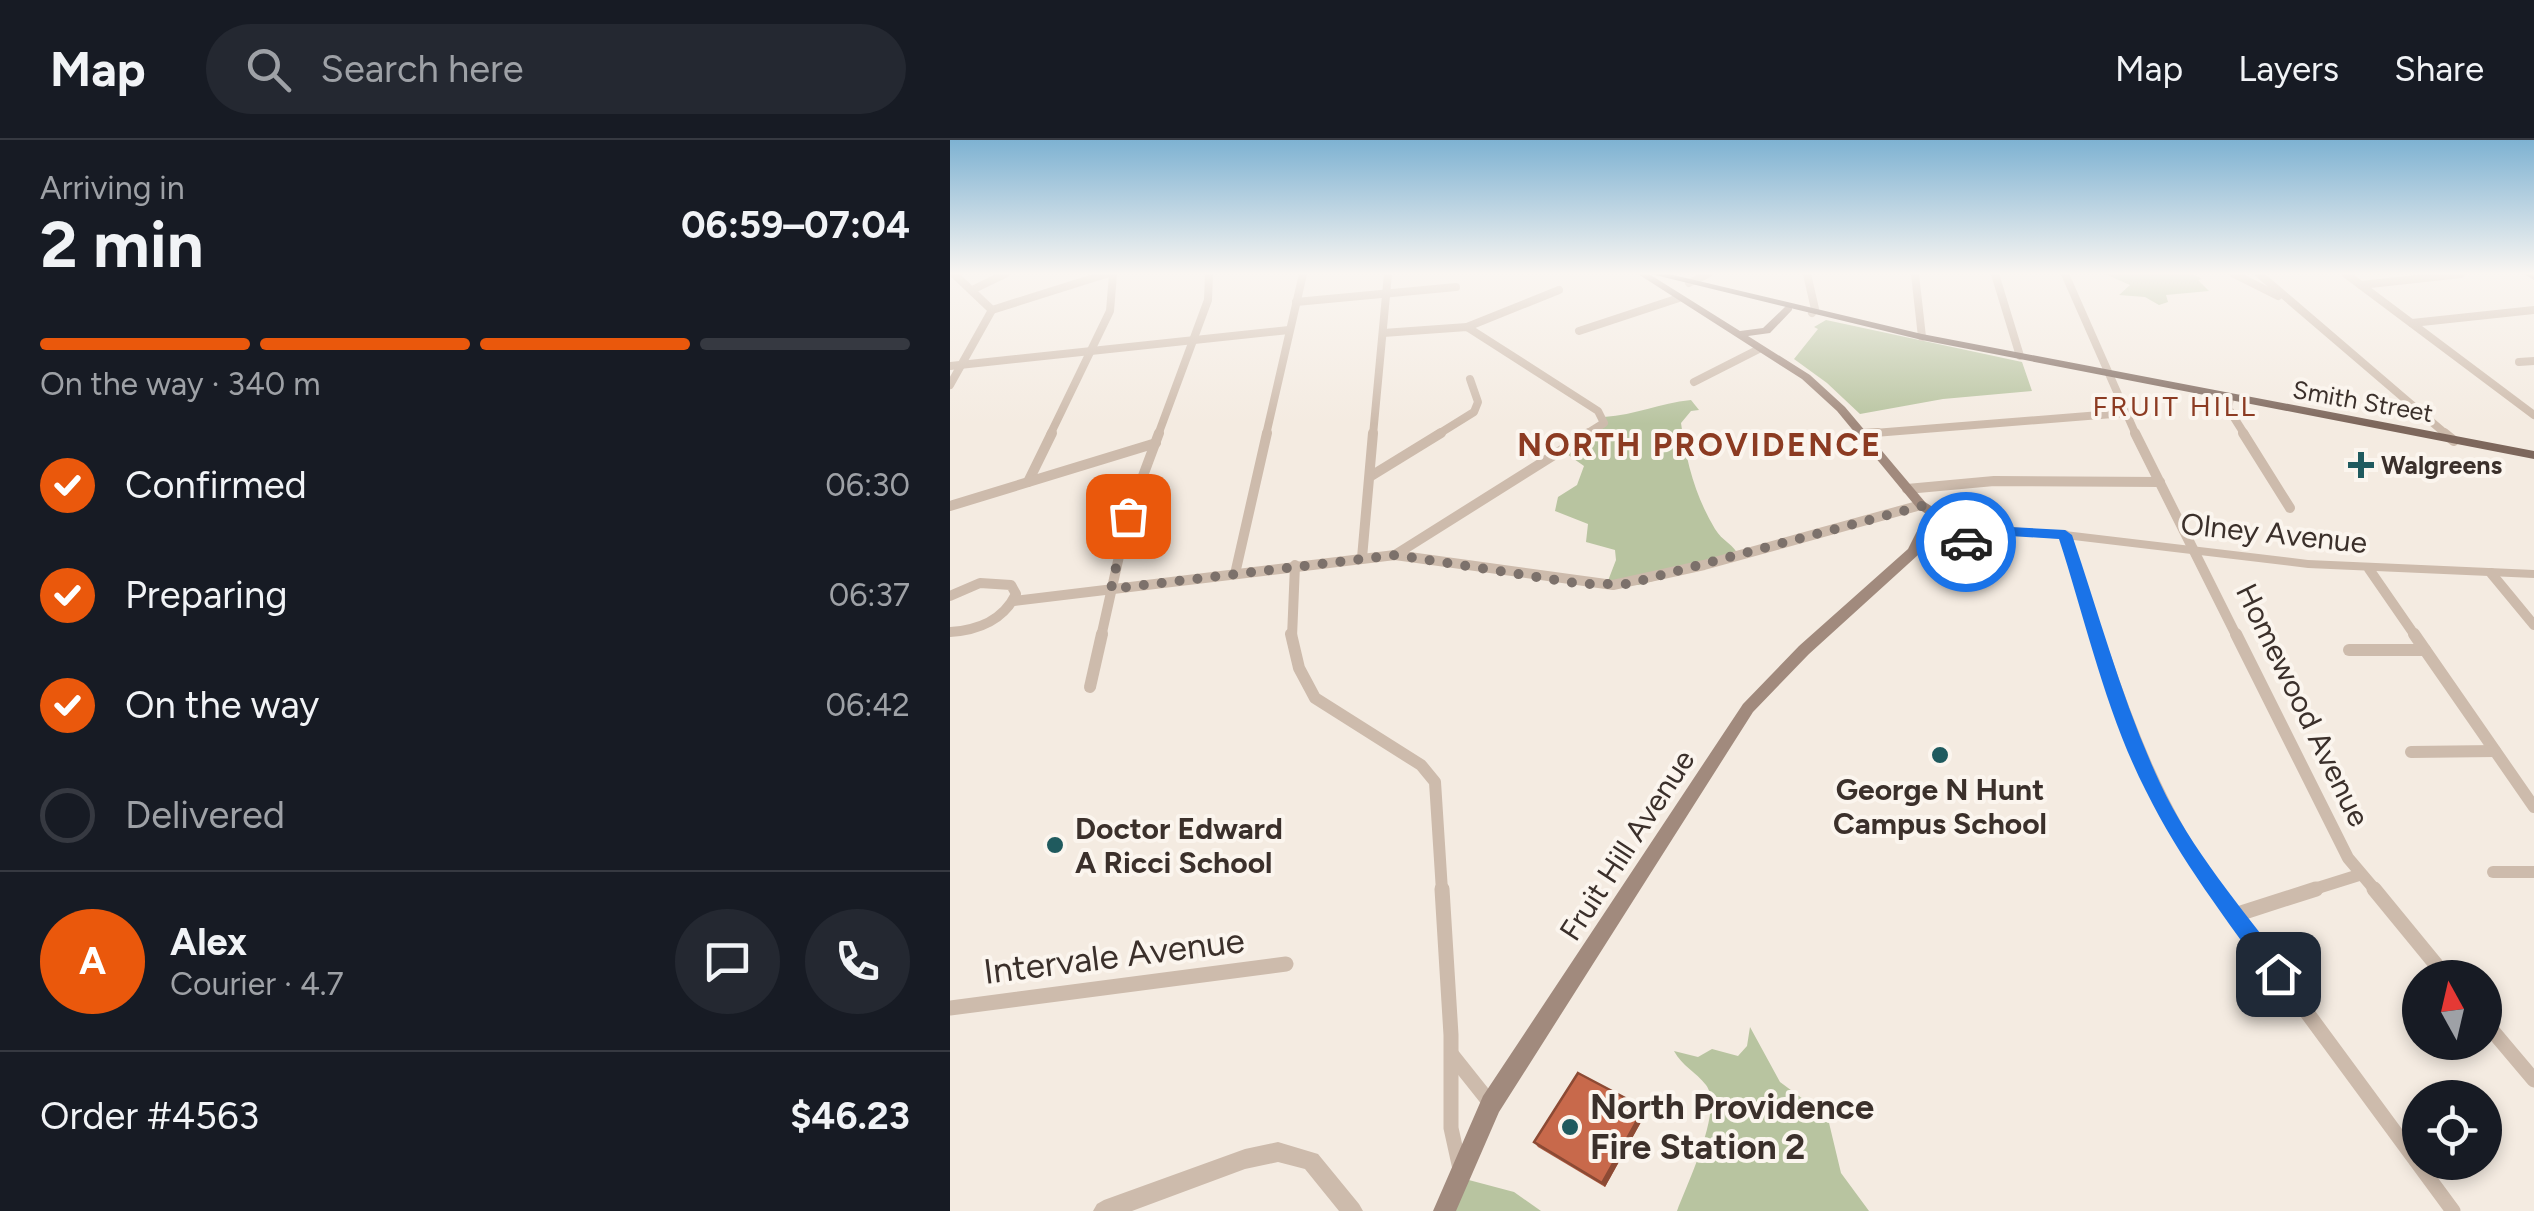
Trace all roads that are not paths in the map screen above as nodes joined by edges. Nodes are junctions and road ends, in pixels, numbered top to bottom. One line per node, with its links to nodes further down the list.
1 (984, 324): 30 (street)
2 (1103, 324): 25 (street)
3 (1199, 324): 23 (street)
4 (1291, 324): 17 (street)
5 (1384, 324): 20 (street)
6 (1475, 324): 16 (street)
7 (1600, 324): 18 (street)
8 (1720, 324): 21 (main road)
9 (1773, 324): 19 (main road)
10 (1862, 324): 22 (main road, Smith Street)
11 (1921, 324): 22 (street)
12 (2010, 324): 26 (street)
13 (2085, 324): 32 (street, Homewood Avenue)
14 (2317, 324): 40 (street)
15 (2412, 324): 38 (street)
16 (1467, 327): 20 (street); 59 (street)
17 (1289, 330): 23 (street); 64 (street)
18 (1579, 331)
19 (1766, 331): 21 (main road); 27 (main road)
20 (1383, 333): 43 (street)
21 (1736, 334): 24 (main road)
22 (1922, 337): 26 (main road, Smith Street)
23 (1193, 340): 25 (street); 41 (street)
24 (1759, 349): 27 (main road); 34 (street)
25 (1089, 350): 30 (street); 44 (street)
26 (2020, 356): 32 (main road, Smith Street)
27 (1782, 361): 39 (main road)
28 (2534, 361): 29 (street)
29 (2519, 362)
30 (963, 364): 31 (street); 35 (street)
31 (950, 366)
32 (2106, 374): 36 (main road, Smith Street); 37 (street, Homewood Avenue)
33 (1470, 379): 43 (street)
34 (1694, 382)
35 (950, 385)
36 (2230, 399): 40 (main road, Smith Street); 49 (street)
37 (2125, 413): 39 (street); 45 (street, Homewood Avenue)
38 (2534, 415)
39 (1862, 434): 46 (main road)
40 (2454, 441): 42 (main road, Smith Street)
41 (1156, 443): 44 (street); 66 (street)
42 (2534, 455)
43 (1370, 476): 60 (street)
44 (1028, 482): 47 (street)
45 (2160, 482): 46 (street); 58 (street, Homewood Avenue)
46 (1907, 489): 48 (main road)
47 (950, 506)
48 (1922, 506): 50 (main road); 52 (main road); 59 (street)
49 (2290, 508)
50 (1943, 519): 51 (main road); 52 (main road)
51 (1959, 523): 53 (street, Olney Avenue); 55 (main road)
52 (1926, 526): 56 (main road); 57 (main road, Fruit Hill Avenue)
53 (2010, 532): 54 (street, Olney Avenue); 55 (street, Olney Avenue)
54 (2065, 535): 58 (street, Olney Avenue); 80 (street)
55 (1958, 544): 56 (main road)
56 (1942, 545): 57 (main road, Fruit Hill Avenue)
57 (1913, 552): 87 (main road, Fruit Hill Avenue)
58 (2195, 552): 62 (street, Olney Avenue); 79 (street, Homewood Avenue)
59 (1396, 555): 60 (street)
60 (1362, 558): 61 (street)
61 (1295, 565): 64 (street); 85 (street)
62 (2369, 568): 63 (street, Olney Avenue); 72 (street)
63 (2491, 573): 65 (street, Olney Avenue); 69 (street)
64 (1235, 574): 66 (street)
65 (2534, 574)
66 (1111, 589): 68 (street); 73 (street)
67 (950, 596): 68 (street)
68 (1014, 600): 70 (street)
69 (2534, 624)
70 (950, 632)
71 (2349, 650): 72 (street)
72 (2424, 650): 74 (street)
73 (1090, 688)
74 (2495, 751): 75 (street); 76 (street)
75 (2410, 752)
76 (2534, 807)
77 (2493, 872): 78 (street)
78 (2534, 872)
79 (2359, 874): 80 (street); 81 (street, Homewood Avenue)
80 (2235, 915): 92 (street)
81 (2432, 960)
82 (1286, 964): 83 (street, Intervale Avenue)
83 (950, 1008)
84 (2502, 1042): 86 (street)
85 (1452, 1054): 87 (street); 88 (street)
86 (2534, 1080)
87 (1491, 1104): 88 (main road, Fruit Hill Avenue)
88 (1460, 1169): 91 (main road, Fruit Hill Avenue)
89 (1104, 1211): 90 (street)
90 (1352, 1211)
91 (1444, 1211)
92 (2452, 1211)

